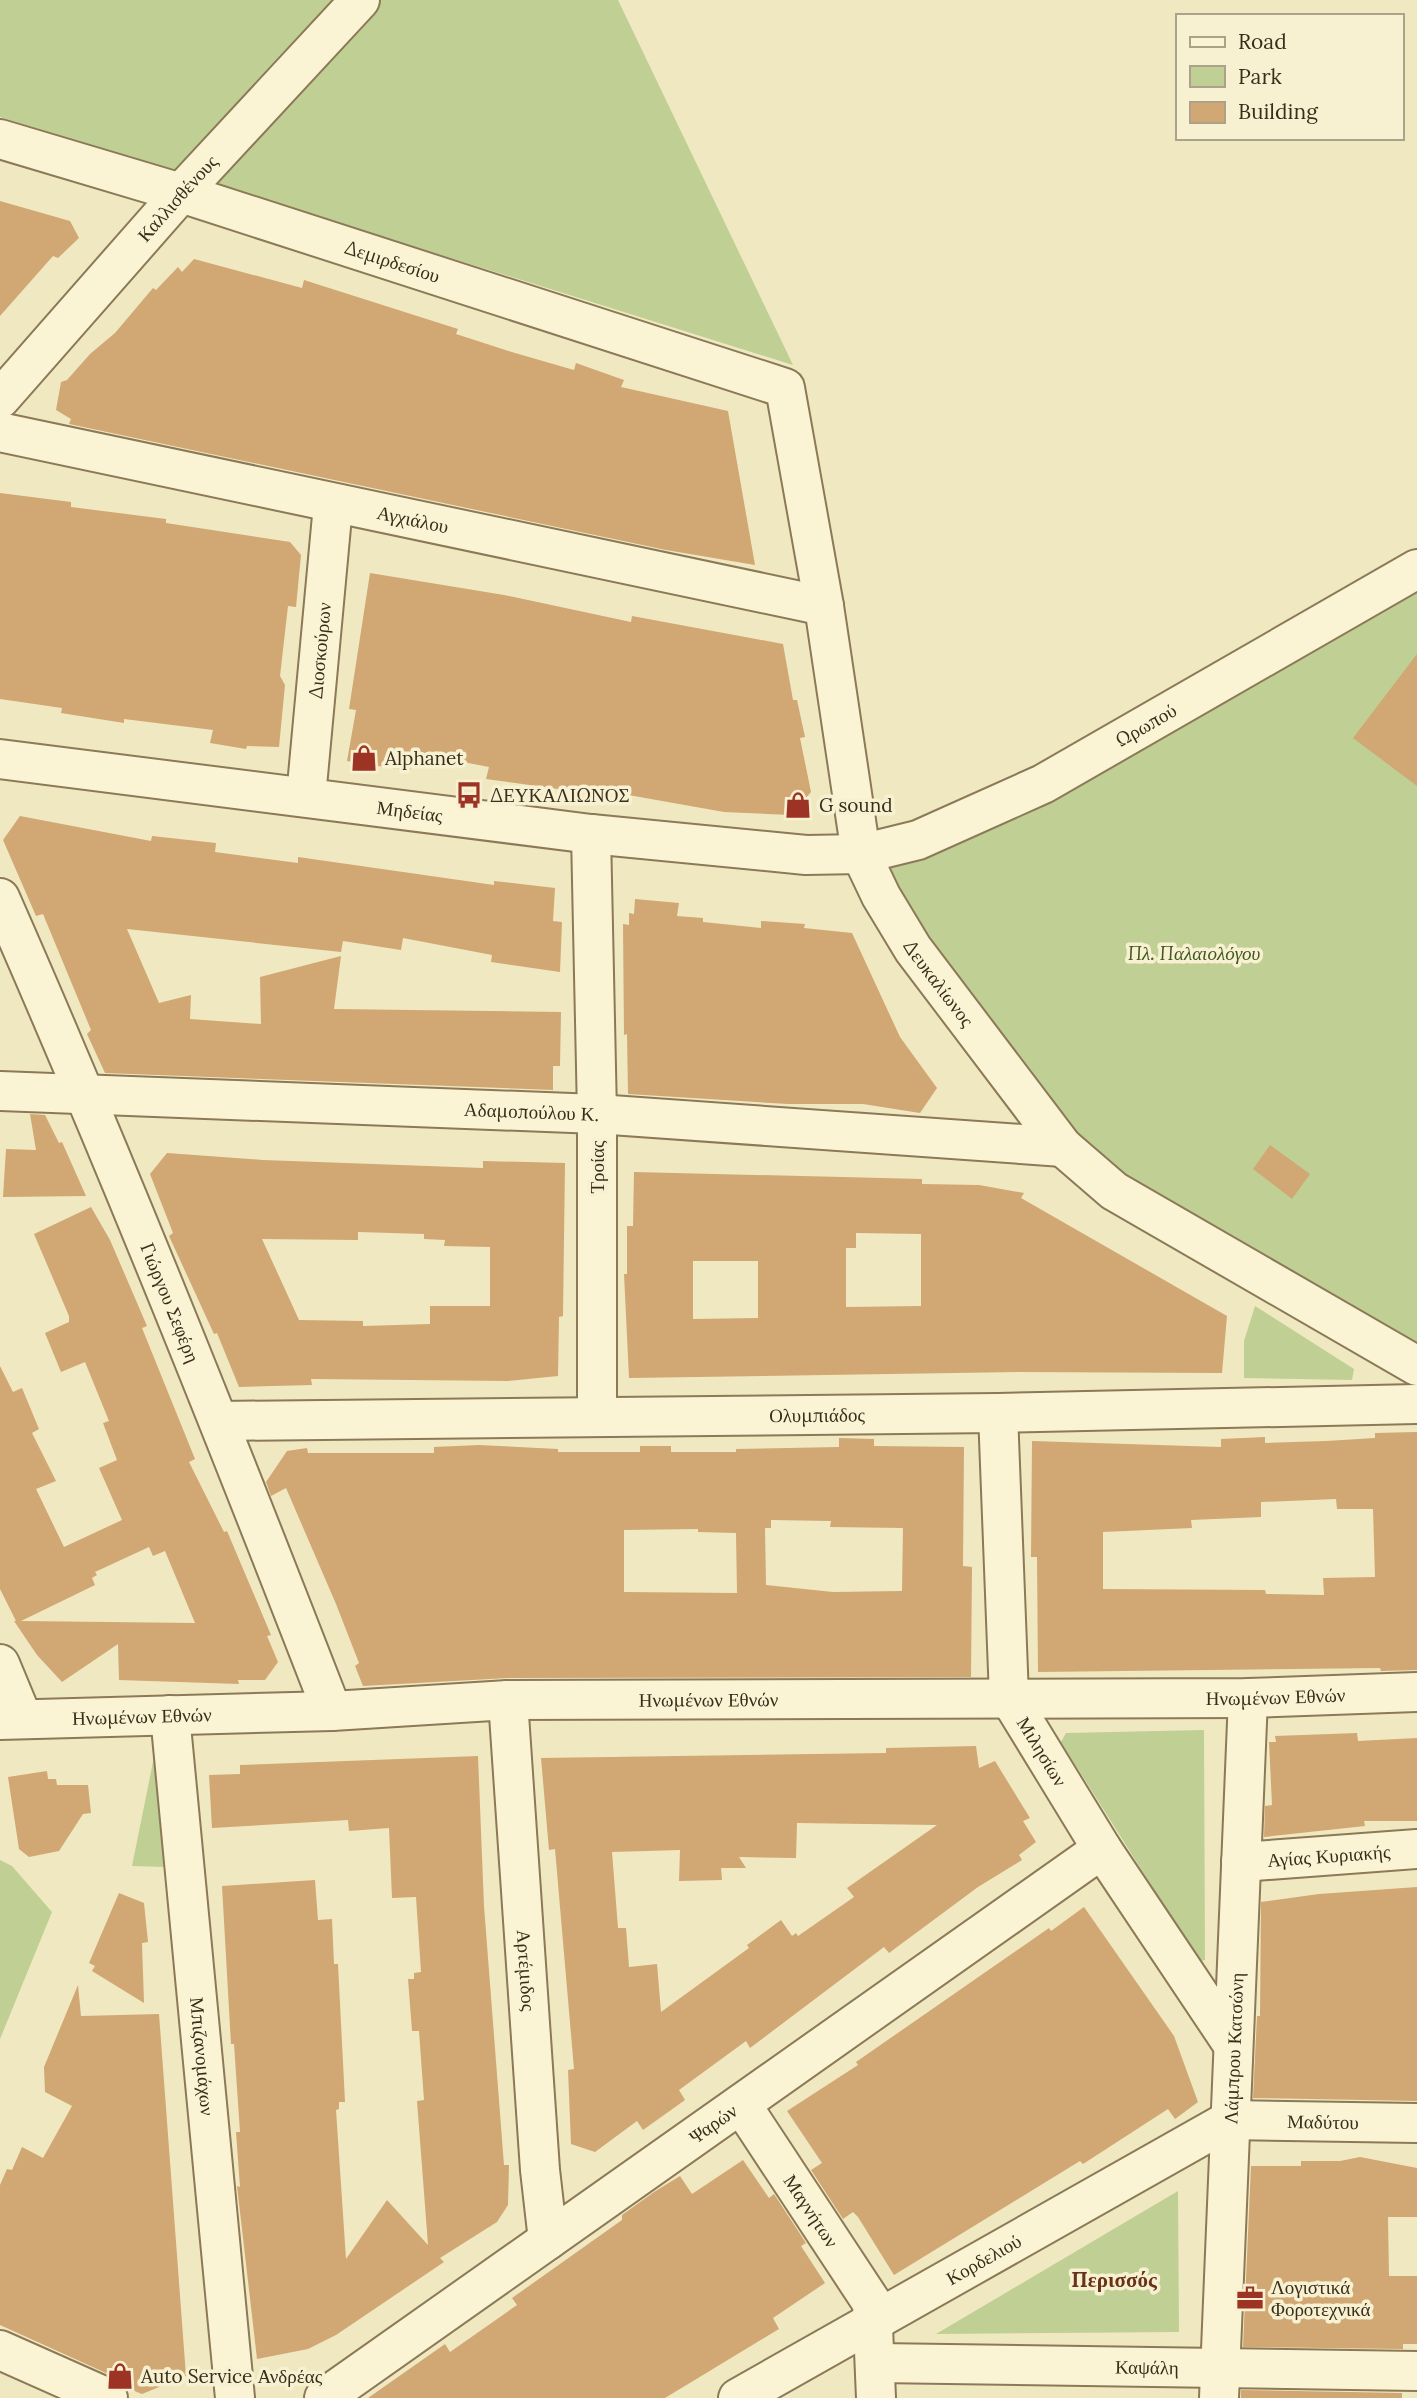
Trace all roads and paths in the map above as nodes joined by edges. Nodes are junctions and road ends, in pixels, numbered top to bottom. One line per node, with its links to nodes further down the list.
1 (360, 0): 3 (street, Καλλισθένους)
2 (0, 139): 3 (street, Δεμιρδεσίου)
3 (181, 193): 4 (street, Δεμιρδεσίου); 5 (street, Καλλισθένους)
4 (785, 388): 9 (street, Δευκαλίωνος)
5 (0, 399)
6 (0, 432): 7 (street, Αγχιάλου)
7 (333, 505): 9 (street, Αγχιάλου); 11 (street, Διοσκούρων)
8 (1417, 569): 13 (street, Ωρωπού)
9 (824, 606): 13 (street, Δευκαλίωνος)
10 (0, 759): 11 (street, Μηδείας)
11 (306, 797): 12 (street, Μηδείας)
12 (591, 834): 13 (street, Μηδείας); 17 (street, Τροίας)
13 (862, 854): 18 (street, Δευκαλίωνος)
14 (0, 898): 16 (street, Γιώργου Σεφέρη)
15 (0, 1091): 16 (street, Αδαμοπούλου Κ.)
16 (86, 1093): 17 (street, Αδαμοπούλου Κ.); 23 (street, Γιώργου Σεφέρη)
17 (597, 1114): 18 (street, Αδαμοπούλου Κ.); 22 (street, Τροίας)
18 (1063, 1147): 19 (street, Δευκαλίωνος)
19 (1417, 1366)
20 (1417, 1404): 21 (street, Ολυμπιάδος)
21 (998, 1413): 22 (street, Ολυμπιάδος); 26 (street, Μιλησίων)
22 (597, 1416): 23 (street, Ολυμπιάδος)
23 (219, 1421): 29 (street, Γιώργου Σεφέρη)
24 (0, 1664): 31 (street)
25 (1417, 1692): 27 (street, Ηνωμένων Εθνών)
26 (1009, 1697): 27 (street, Ηνωμένων Εθνών); 28 (street, Ηνωμένων Εθνών); 32 (street, Μιλησίων)
27 (1248, 1698): 34 (street, Λάμπρου Κατσώνη)
28 (508, 1700): 29 (street, Ηνωμένων Εθνών); 39 (street, Αρτέμιδος)
29 (332, 1711): 30 (street, Ηνωμένων Εθνών)
30 (170, 1715): 31 (street, Ηνωμένων Εθνών); 46 (street, Μπιζανομάχων)
31 (11, 1719)
32 (1102, 1849): 35 (street, Μιλησίων); 36 (street, Ψαρών)
33 (1417, 1849): 34 (street, Αγίας Κυριακής)
34 (1241, 1862): 35 (street, Λάμπρου Κατσώνη)
35 (1233, 2045): 37 (street, Λάμπρου Κατσώνη)
36 (741, 2104): 39 (street, Ψαρών); 40 (street, Μαγνήτων)
37 (1230, 2120): 38 (street, Μαδύτου); 40 (street, Κορδελιού); 44 (street, Λάμπρου Κατσώνη)
38 (1417, 2123)
39 (548, 2240): 47 (street, Ψαρών)
40 (875, 2320): 43 (street, Μαγνήτων); 48 (street, Κορδελιού)
41 (0, 2350): 45 (street)
42 (1417, 2371): 44 (street, Καψάλη)
43 (876, 2380): 44 (street, Καψάλη)
44 (1219, 2383)
45 (108, 2398)
46 (235, 2398)
47 (324, 2398)
48 (738, 2398)

